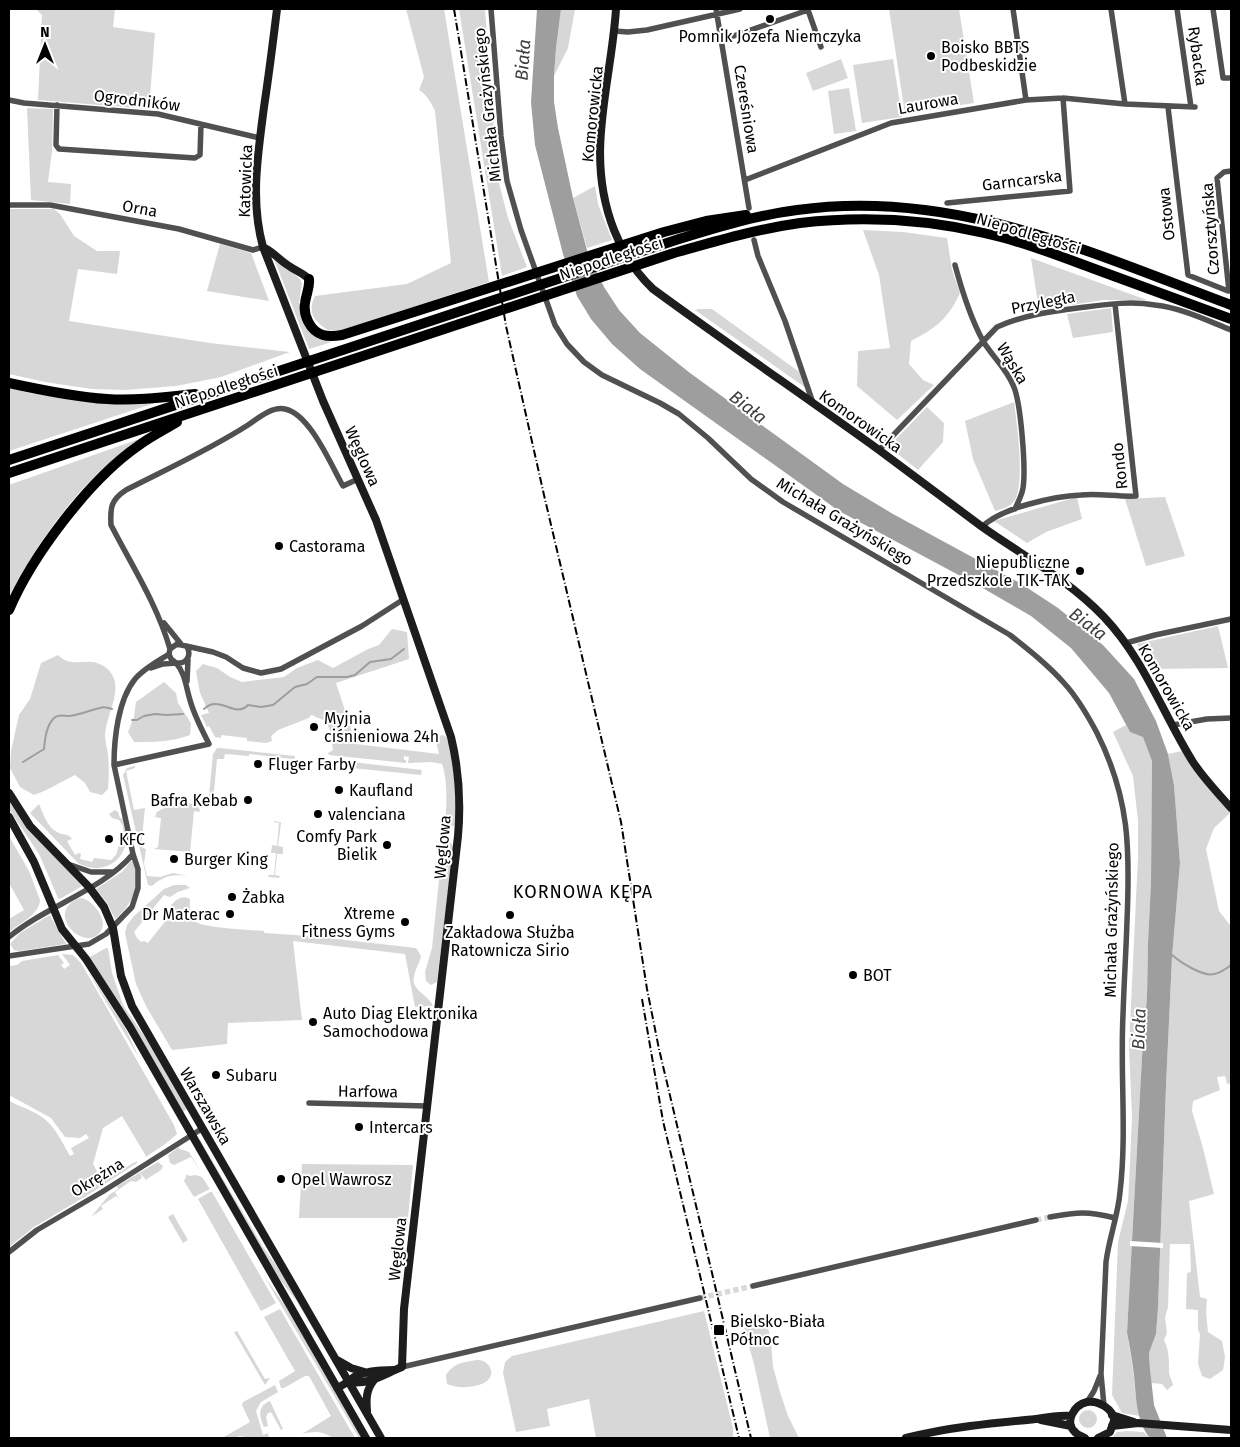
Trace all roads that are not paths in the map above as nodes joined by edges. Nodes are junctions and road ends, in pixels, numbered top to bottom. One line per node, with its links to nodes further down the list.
1 (277, 9): 23 (street, Katowicka)
2 (491, 9): 84 (street, Michała Grażyńskiego)
3 (616, 9): 11 (street, Komorowicka)
4 (740, 9): 10 (street)
5 (1013, 9): 17 (street)
6 (1111, 9): 18 (street)
7 (1177, 9): 21 (street, Rybacka)
8 (1213, 9): 14 (street)
9 (807, 10): 12 (street); 13 (street)
10 (717, 12): 11 (street); 12 (street, Czereśniowa)
11 (614, 31): 43 (street, Komorowicka)
12 (722, 40): 25 (street, Czereśniowa)
13 (820, 47)
14 (1231, 78)
15 (1063, 98): 17 (street, Laurowa); 18 (street, Laurowa); 26 (street, Garncarska)
16 (9, 100): 19 (street, Ogrodników)
17 (1026, 100): 25 (street, Laurowa)
18 (1125, 104): 20 (street, Laurowa)
19 (57, 106): 22 (street, Ogrodników); 22 (street)
20 (1168, 107): 21 (street, Laurowa); 34 (street, Ostowa)
21 (1193, 107)
22 (201, 124): 23 (street, Ogrodników)
23 (260, 138): 31 (street, Katowicka)
24 (1231, 171): 34 (street, Czorsztyńska)
25 (745, 180): 28 (street, Czereśniowa)
26 (947, 203)
27 (9, 204): 31 (street, Orna)
28 (749, 208)
29 (784, 212): 33 (highway); 36 (highway, Niepodległości); 42 (highway, Niepodległości)
30 (754, 240): 43 (street)
31 (263, 247): 33 (street); 40 (street, Katowicka)
32 (955, 265): 39 (street, Wąska)
33 (309, 279)
34 (1230, 291)
35 (1115, 304): 38 (street, Przyległa); 39 (street, Przyległa); 49 (street, Rondo)
36 (1231, 305)
37 (1231, 319): 44 (highway, Niepodległości)
38 (1231, 330)
39 (983, 341): 45 (street, Przyległa); 49 (street, Wąska)
40 (301, 347): 48 (street, Węglowa)
41 (9, 382): 42 (highway)
42 (218, 391): 46 (highway, Niepodległości)
43 (813, 403): 45 (street, Komorowicka)
44 (196, 412): 47 (highway, Niepodległości); 52 (highway)
45 (879, 450): 50 (street, Komorowicka)
46 (9, 460)
47 (9, 473)
48 (358, 480): 51 (street, Węglowa); 53 (street)
49 (1015, 509): 50 (street, Rondo)
50 (982, 527): 56 (street, Komorowicka)
51 (404, 600): 59 (street); 80 (street, Węglowa)
52 (9, 610)
53 (159, 615): 55 (street); 58 (street)
54 (1231, 619): 56 (street)
55 (181, 644): 57 (street); 58 (street)
56 (1126, 644): 65 (street, Komorowicka)
57 (187, 647): 59 (street); 60 (street)
58 (170, 651): 61 (street); 62 (street)
59 (213, 652): 60 (street)
60 (188, 658): 61 (street); 63 (street)
61 (176, 663): 62 (street); 63 (street)
62 (147, 670): 66 (street)
63 (187, 688): 66 (street)
64 (1231, 718): 65 (street)
65 (1173, 725): 68 (street, Komorowicka)
66 (114, 765): 70 (street)
67 (9, 793): 71 (street, Warszawska)
68 (1231, 808)
69 (9, 818): 74 (street, Warszawska)
70 (133, 854): 72 (street); 75 (street)
71 (64, 862): 72 (street); 73 (street, Warszawska)
72 (115, 872): 73 (street)
73 (89, 888): 74 (street); 75 (street, Warszawska)
74 (53, 908): 76 (street); 77 (street, Warszawska)
75 (113, 928): 77 (street); 81 (street, Warszawska)
76 (9, 938)
77 (76, 946): 78 (street); 82 (street, Warszawska)
78 (9, 956)
79 (309, 1103): 80 (street, Harfowa)
80 (427, 1106): 90 (street, Węglowa)
81 (203, 1128): 82 (street, Okrężna); 89 (street, Warszawska)
82 (192, 1135): 86 (street, Okrężna); 95 (street, Warszawska)
83 (1050, 1217): 84 (street)
84 (1115, 1218): 92 (street, Michała Grażyńskiego)
85 (1036, 1220): 87 (street)
86 (9, 1252)
87 (753, 1286)
88 (700, 1298): 90 (street)
89 (336, 1360): 91 (street); 94 (street, Warszawska)
90 (398, 1368): 91 (street); 93 (street)
91 (369, 1373): 94 (street)
92 (1100, 1374): 96 (street, Michała Grażyńskiego); 97 (street, Michała Grażyńskiego)
93 (374, 1380): 94 (street); 98 (street)
94 (349, 1382): 95 (street); 98 (street, Warszawska)
95 (338, 1388): 106 (street, Warszawska)
96 (1087, 1402): 97 (street); 100 (street)
97 (1104, 1406): 99 (street)
98 (367, 1413): 107 (street, Warszawska)
99 (1112, 1415): 102 (street); 104 (street)
100 (1071, 1416): 101 (street); 103 (street)
101 (1037, 1419): 103 (street); 108 (street)
102 (1138, 1423): 104 (street); 105 (street)
103 (1071, 1426): 109 (street)
104 (1112, 1426): 110 (street)
105 (1231, 1430)
106 (366, 1438)
107 (381, 1438)
108 (906, 1438)
109 (1085, 1438)
110 (1102, 1438)

